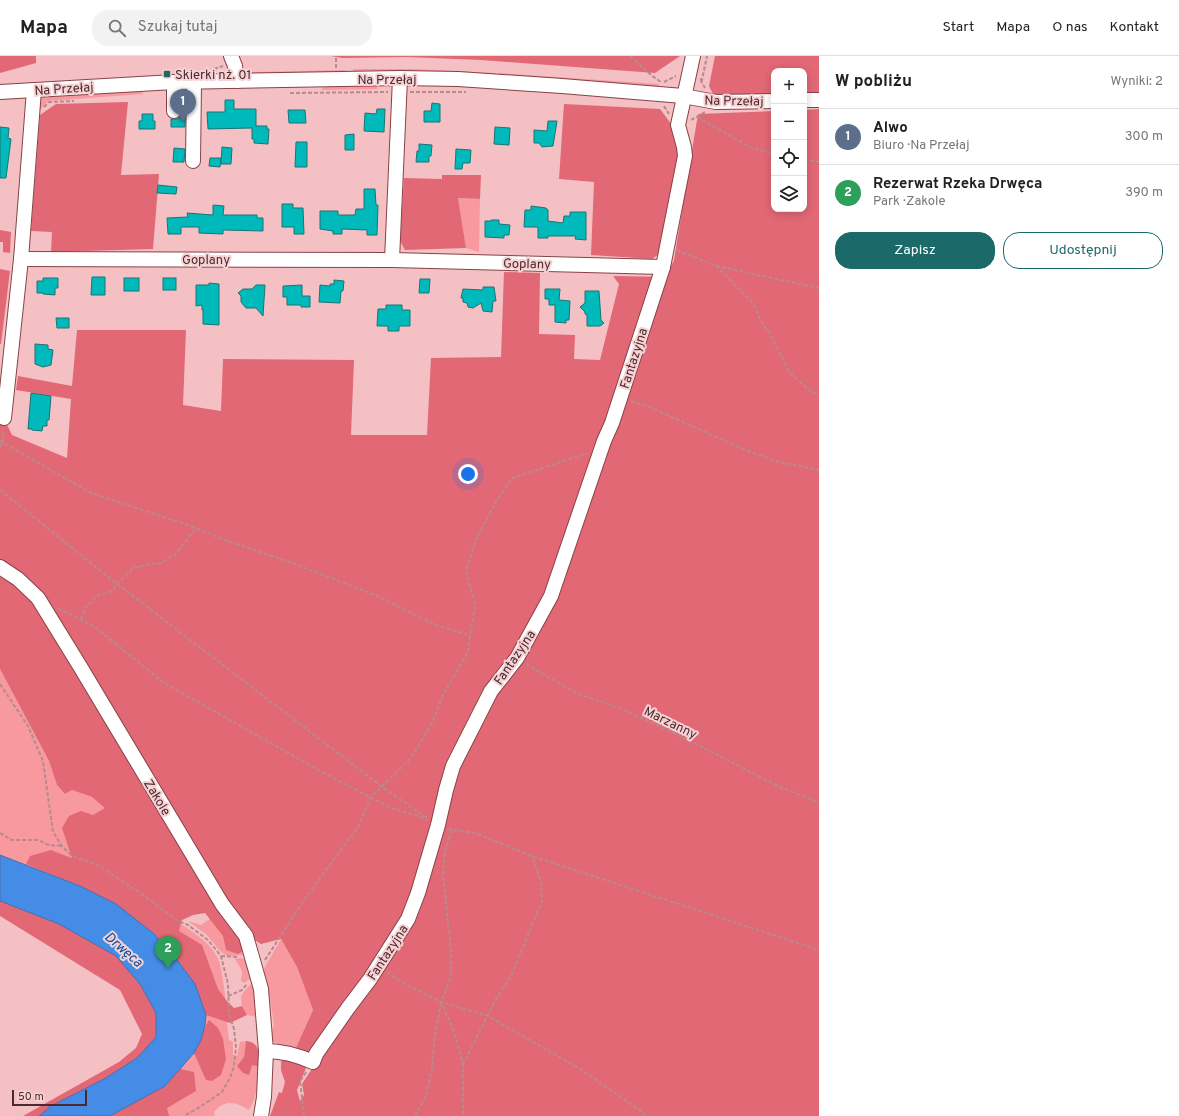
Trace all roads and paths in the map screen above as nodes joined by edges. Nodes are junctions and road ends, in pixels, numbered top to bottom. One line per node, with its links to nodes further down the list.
1 (231, 56): 7 (street)
2 (336, 56): 5 (path)
3 (630, 56): 10 (path)
4 (693, 56): 15 (street, Fantazyjna)
5 (336, 68)
6 (400, 78): 7 (street, Na Przełaj); 15 (street, Na Przełaj); 33 (street)
7 (237, 80): 9 (street, Na Przełaj)
8 (174, 82): 9 (street, Na Przełaj); 11 (street, Na Przełaj); 22 (street)
9 (194, 82): 29 (street)
10 (662, 82)
11 (34, 90): 12 (street, Na Przełaj); 32 (street)
12 (0, 92)
13 (390, 92): 14 (path)
14 (286, 93)
15 (683, 96): 19 (street, Na Przełaj); 31 (street, Fantazyjna)
16 (81, 100): 23 (path)
17 (807, 100): 18 (street)
18 (819, 100)
19 (771, 101)
20 (661, 104): 25 (path)
21 (709, 110): 24 (path)
22 (174, 111)
23 (39, 112)
24 (697, 117): 26 (path); 27 (path)
25 (671, 118)
26 (686, 122)
27 (771, 153)
28 (807, 160): 30 (path)
29 (193, 161)
30 (819, 162)
31 (667, 246): 34 (path); 35 (street, Fantazyjna)
32 (21, 259): 33 (street, Goplany); 39 (street)
33 (392, 260): 35 (street, Goplany)
34 (716, 266): 36 (path); 37 (path)
35 (662, 267): 38 (street, Fantazyjna)
36 (819, 288)
37 (819, 394)
38 (620, 400): 41 (street, Fantazyjna); 43 (path)
39 (4, 418)
40 (1, 441): 42 (path); 45 (path)
41 (604, 441): 50 (path); 51 (street, Fantazyjna)
42 (0, 447)
43 (819, 470)
44 (0, 490): 47 (path)
45 (196, 528): 47 (path); 50 (path)
46 (0, 567): 63 (street, Zakole)
47 (117, 584): 49 (path); 53 (path)
48 (57, 608): 49 (path)
49 (81, 620): 54 (path)
50 (470, 635): 53 (path)
51 (516, 658): 55 (path, Marzanny); 56 (street, Fantazyjna)
52 (0, 684): 59 (path)
53 (381, 786): 54 (path); 56 (path)
54 (371, 797): 56 (path); 65 (path)
55 (819, 802)
56 (438, 826): 57 (path); 64 (street, Fantazyjna)
57 (452, 830): 60 (path); 67 (path)
58 (0, 833): 59 (path)
59 (62, 846): 62 (path)
60 (532, 856): 61 (path); 68 (path)
61 (819, 950)
62 (221, 956): 63 (path); 66 (path)
63 (252, 957): 65 (street, Zakole)
64 (378, 966): 67 (path); 70 (street, Fantazyjna)
65 (257, 973): 66 (path); 69 (street, Zakole)
66 (228, 996): 72 (path)
67 (441, 1002): 68 (path); 71 (path); 75 (path)
68 (488, 1016): 71 (path); 77 (path)
69 (266, 1050): 70 (street); 73 (street)
70 (313, 1062): 74 (path)
71 (463, 1065): 76 (path)
72 (184, 1116)
73 (260, 1116)
74 (304, 1116)
75 (415, 1116)
76 (463, 1116)
77 (648, 1116)

